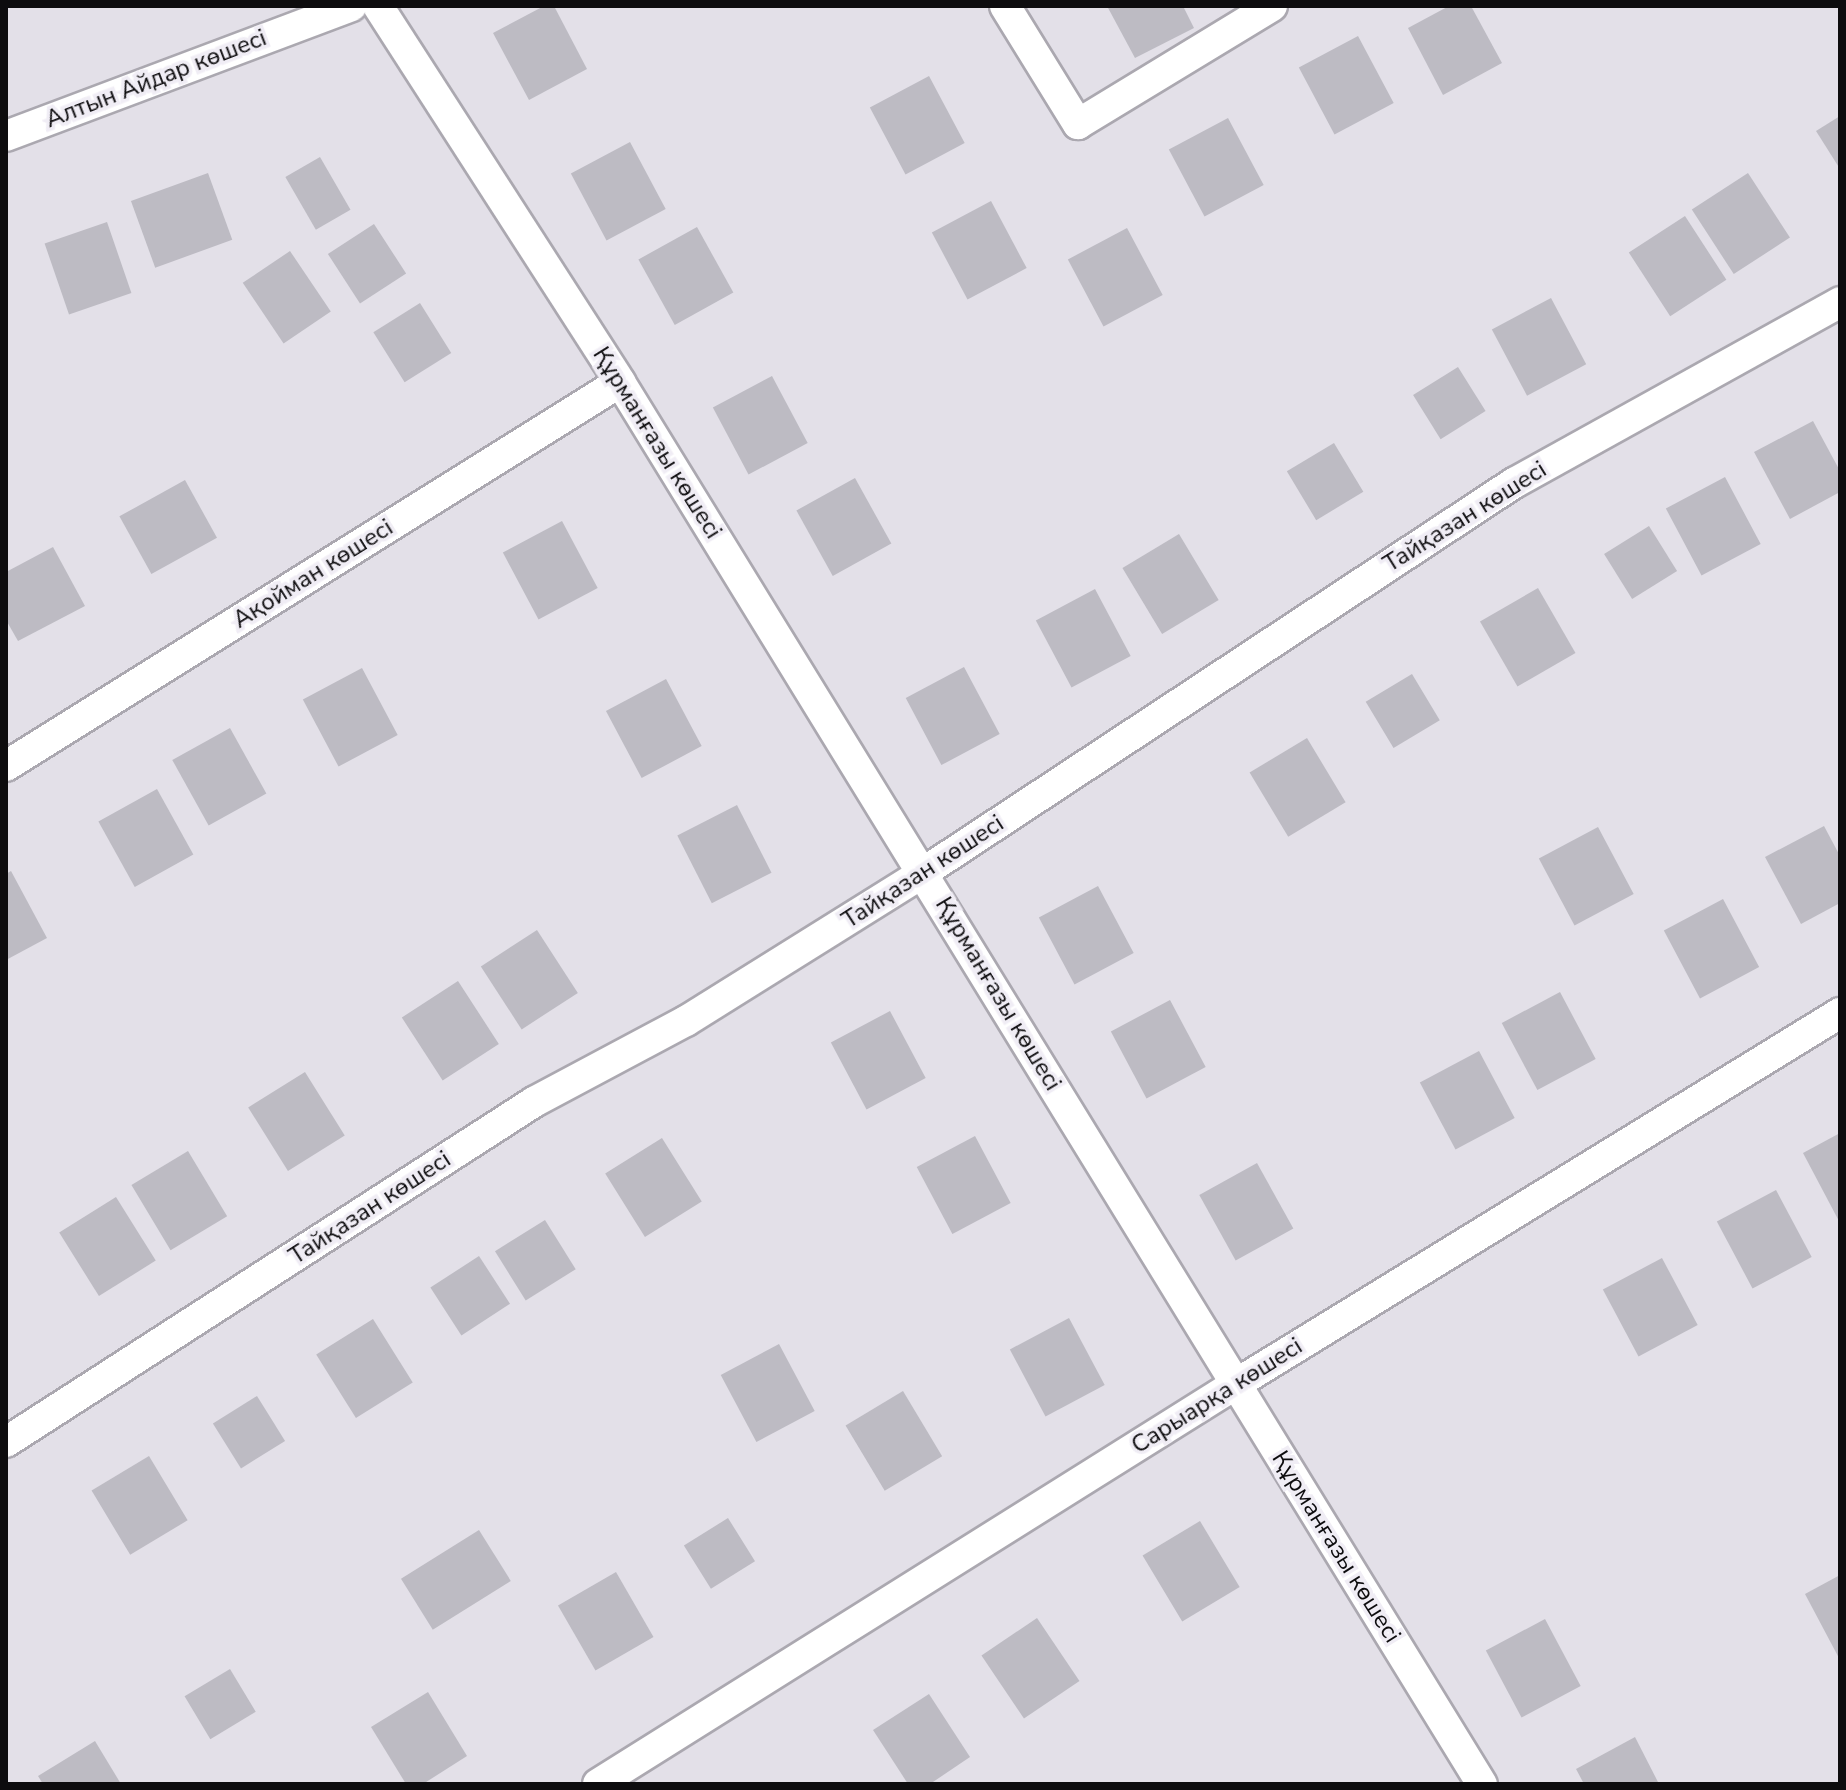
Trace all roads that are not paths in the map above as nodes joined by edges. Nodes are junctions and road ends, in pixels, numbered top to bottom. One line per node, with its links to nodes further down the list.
1 (351, 6): 5 (street, Алтын Айдар көшесі)
2 (378, 6): 7 (street, Құрманғазы көшесі)
3 (1005, 6): 4 (street)
4 (1272, 6)
5 (6, 136)
6 (1840, 302): 9 (street, Тайқазан көшесі)
7 (620, 382): 8 (street, Ақойман көшесі); 9 (street, Құрманғазы көшесі)
8 (6, 766)
9 (924, 872): 11 (street, Құрманғазы көшесі); 12 (street, Тайқазан көшесі)
10 (1840, 1013): 11 (street, Сарыарқа көшесі)
11 (1236, 1384): 13 (street, Сарыарқа көшесі); 14 (street, Құрманғазы көшесі)
12 (6, 1442)
13 (598, 1784)
14 (1482, 1784)

